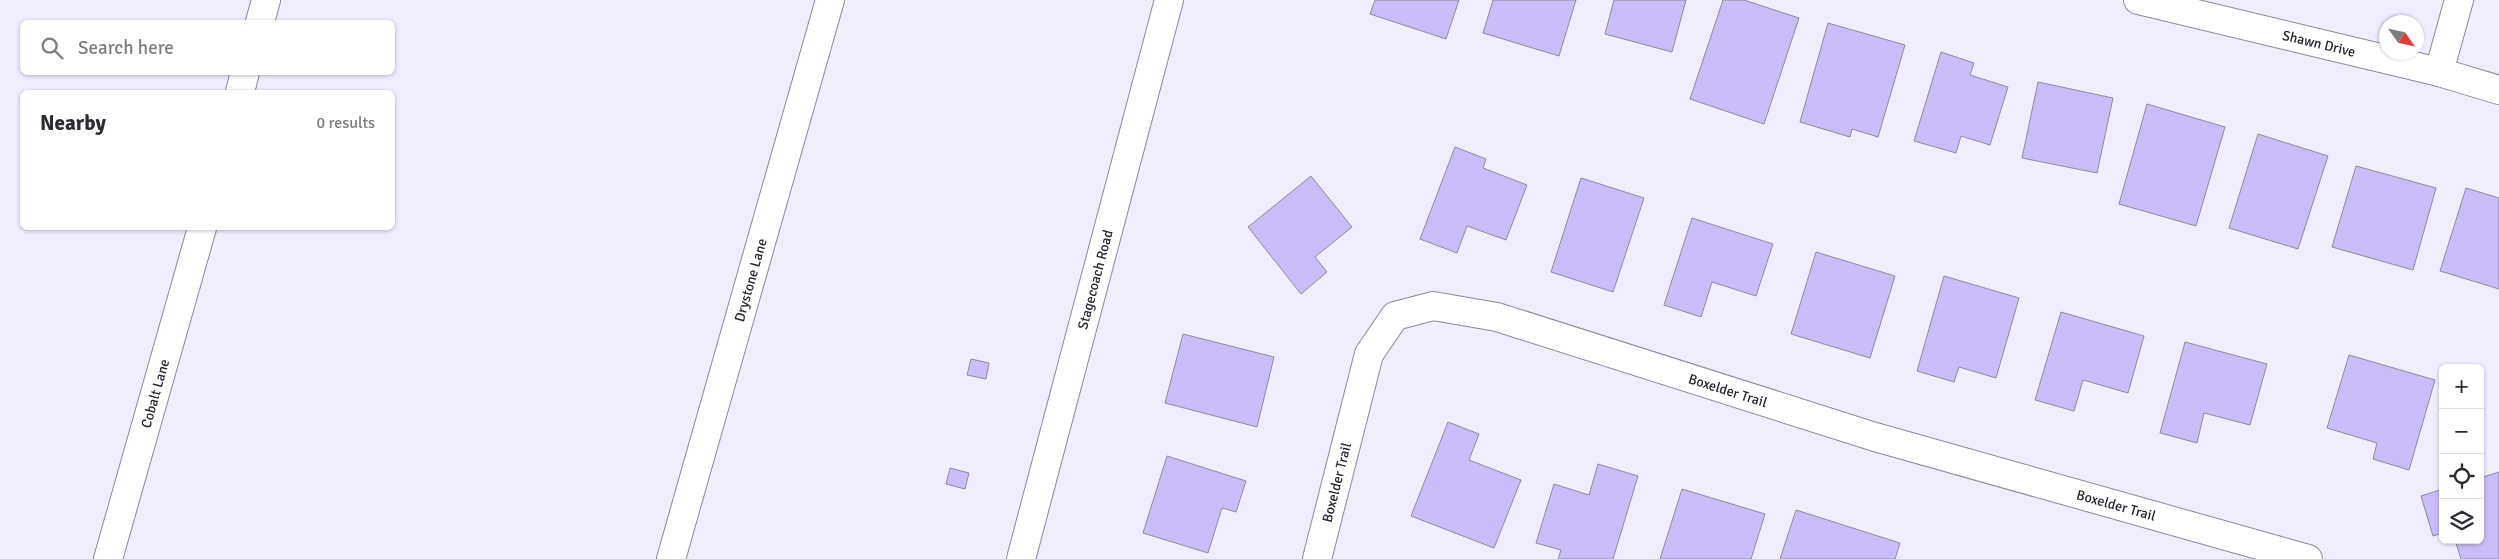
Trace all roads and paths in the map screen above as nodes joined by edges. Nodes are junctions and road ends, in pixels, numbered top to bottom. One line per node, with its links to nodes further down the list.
1 (266, 0): 6 (street)
2 (830, 0): 13 (street, Drystone Lane)
3 (1169, 0): 14 (street, Stagecoach Road)
4 (2138, 0): 7 (street, Shawn Drive)
5 (2459, 0): 7 (street)
6 (261, 20)
7 (2439, 72): 10 (street, Shawn Drive)
8 (245, 75): 9 (street)
9 (241, 90)
10 (2499, 90)
11 (201, 230): 12 (street, Cobalt Lane)
12 (108, 559)
13 (671, 559)
14 (1021, 559)
15 (1317, 559): 16 (street, Boxelder Trail)
16 (2308, 559)

